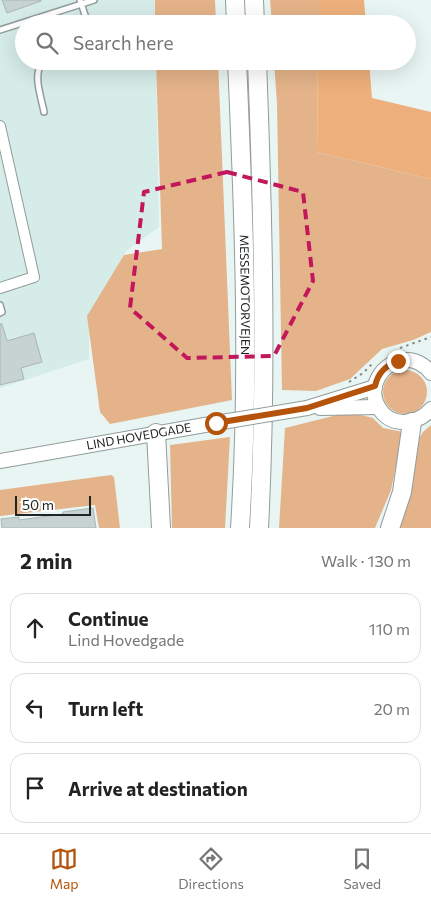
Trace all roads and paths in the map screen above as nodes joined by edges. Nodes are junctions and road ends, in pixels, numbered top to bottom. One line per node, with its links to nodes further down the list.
1 (94, 0): 4 (lane)
2 (235, 0): 7 (highway)
3 (254, 0): 8 (highway)
4 (80, 2): 5 (lane); 6 (lane)
5 (43, 15)
6 (85, 15)
7 (236, 15)
8 (255, 15)
9 (15, 25): 10 (lane)
10 (0, 30)
11 (38, 70): 14 (lane)
12 (238, 70): 29 (highway, MESSEMOTORVEJEN)
13 (256, 70): 30 (highway, MESSEMOTORVEJEN)
14 (44, 112)
15 (0, 128): 16 (street)
16 (0, 288)
17 (0, 305): 18 (lane)
18 (0, 312)
19 (426, 360): 20 (main road); 21 (main road)
20 (431, 373)
21 (375, 386): 22 (main road); 23 (main road, LIND HOVEDGADE)
22 (378, 407): 23 (main road, LIND HOVEDGADE); 25 (main road)
23 (307, 408): 26 (main road, LIND HOVEDGADE, bridge)
24 (431, 409): 25 (main road)
25 (412, 422): 31 (highway)
26 (156, 433): 27 (main road, LIND HOVEDGADE); 28 (highway)
27 (0, 461)
28 (162, 528)
29 (240, 528)
30 (258, 528)
31 (390, 528)

